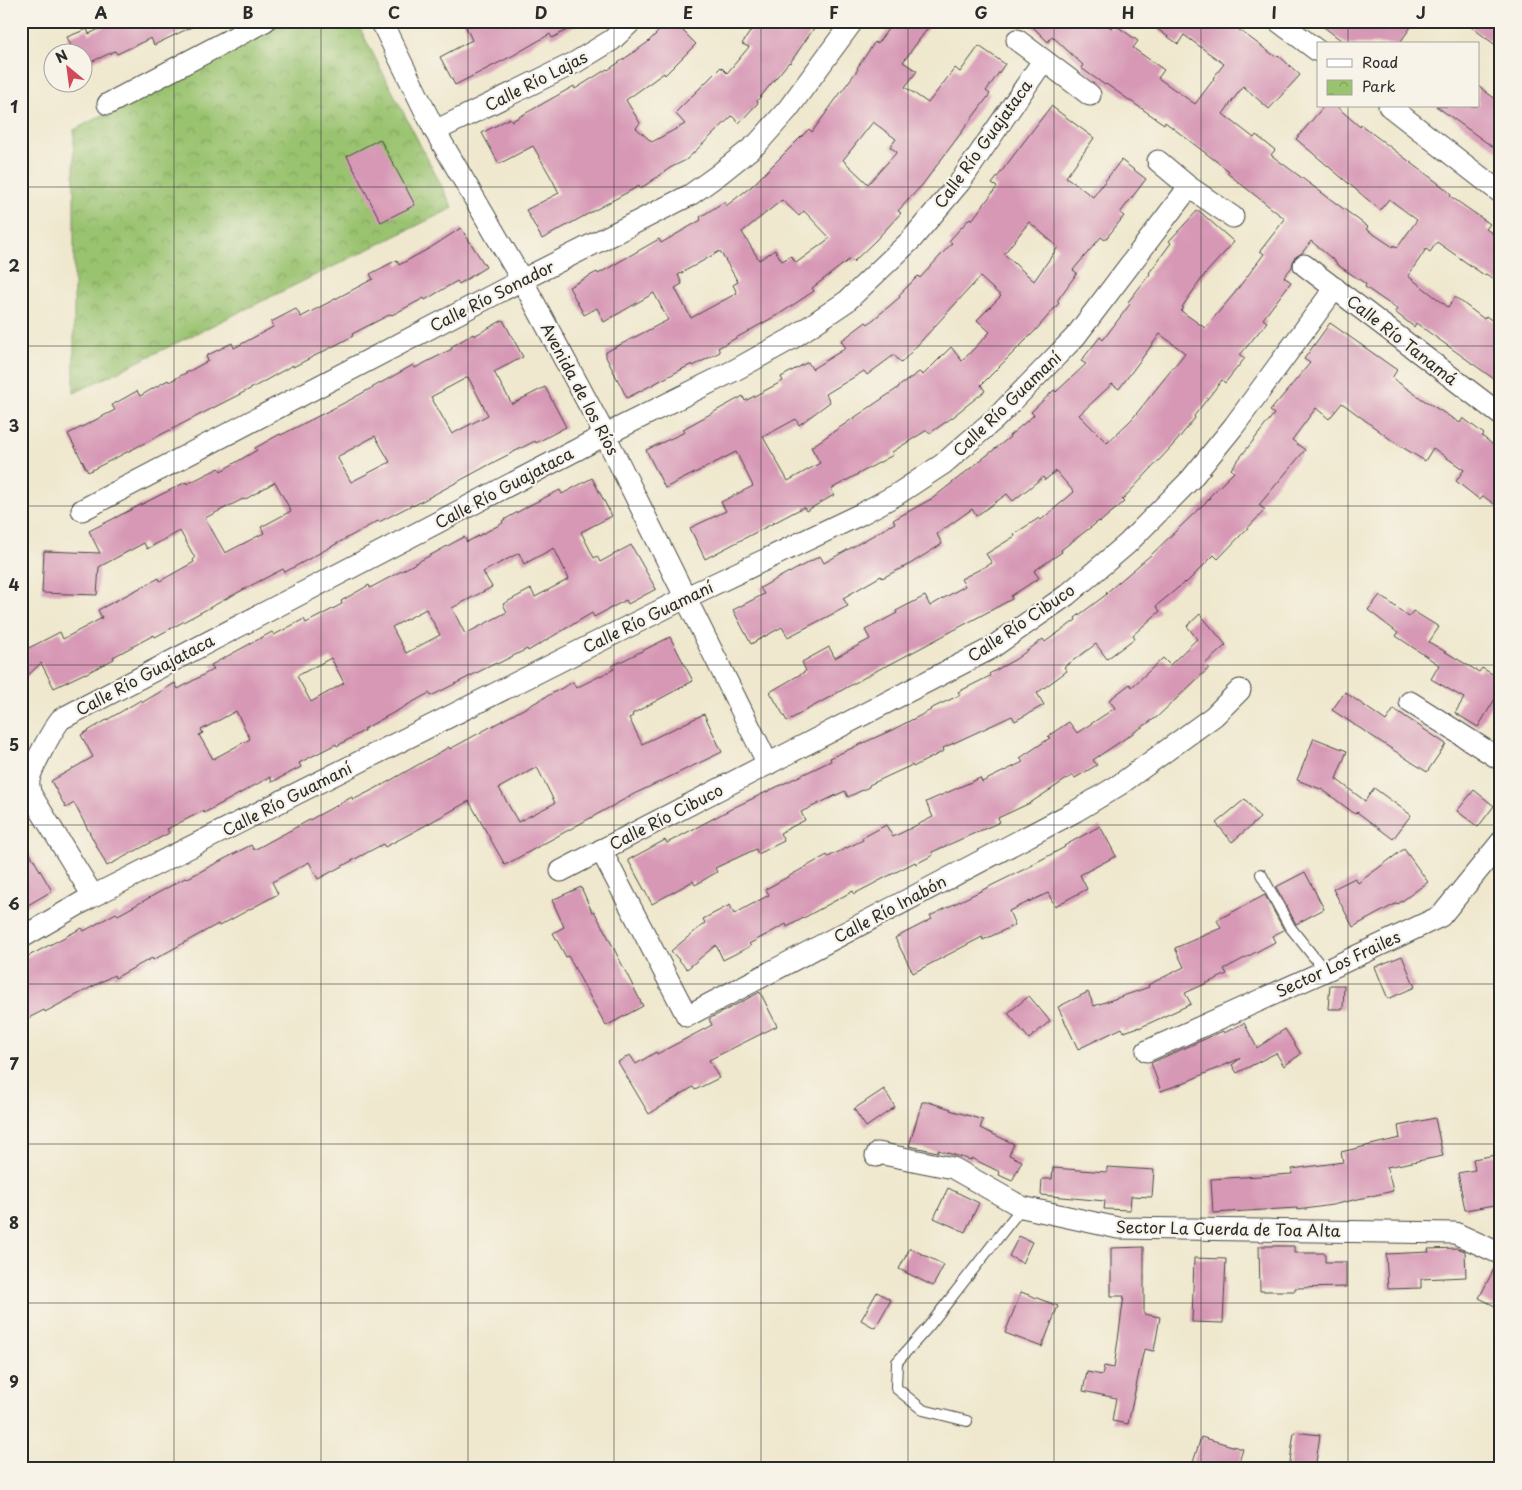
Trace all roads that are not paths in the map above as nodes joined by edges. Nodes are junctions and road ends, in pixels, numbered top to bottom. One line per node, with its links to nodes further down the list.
1 (265, 21): 10 (street)
2 (381, 21): 12 (street, Avenida de los Ríos)
3 (632, 21): 12 (street, Calle Río Lajas)
4 (853, 21): 18 (street, Calle Río Sonador)
5 (1278, 21): 7 (street)
6 (1017, 40): 8 (street)
7 (1317, 51)
8 (1043, 60): 9 (street); 21 (street, Calle Río Guajataca)
9 (1090, 95)
10 (108, 104)
11 (1392, 108): 15 (street)
12 (435, 131): 18 (street, Avenida de los Ríos)
13 (1158, 161): 14 (street)
14 (1189, 186): 16 (street); 23 (street, Calle Río Guamaní)
15 (1500, 191)
16 (1233, 217)
17 (1304, 265): 19 (street, Calle Río Tanamá)
18 (522, 280): 21 (street, Avenida de los Ríos); 22 (street, Calle Río Sonador)
19 (1335, 288): 20 (street, Calle Río Tanamá); 27 (street, Calle Río Cibuco)
20 (1501, 415)
21 (605, 435): 23 (street, Avenida de los Ríos); 32 (street, Calle Río Guajataca)
22 (82, 510)
23 (687, 597): 27 (street, Avenida de los Ríos); 32 (street, Calle Río Guamaní)
24 (1240, 690): 29 (street, Calle Río Inabón)
25 (1410, 702): 26 (street)
26 (1501, 760)
27 (768, 764): 29 (street, Calle Río Cibuco)
28 (1501, 842): 34 (street, Sector Los Frailes)
29 (601, 850): 30 (street, Calle Río Cibuco)
30 (561, 871)
31 (1262, 874): 34 (lane)
32 (93, 896): 33 (street, Calle Río Guamaní)
33 (21, 938)
34 (1325, 971): 35 (street, Sector Los Frailes)
35 (1147, 1051)
36 (876, 1156): 37 (street, Sector La Cuerda de Toa Alta)
37 (1022, 1207): 38 (street, Sector La Cuerda de Toa Alta); 39 (lane)
38 (1501, 1254)
39 (966, 1421)

